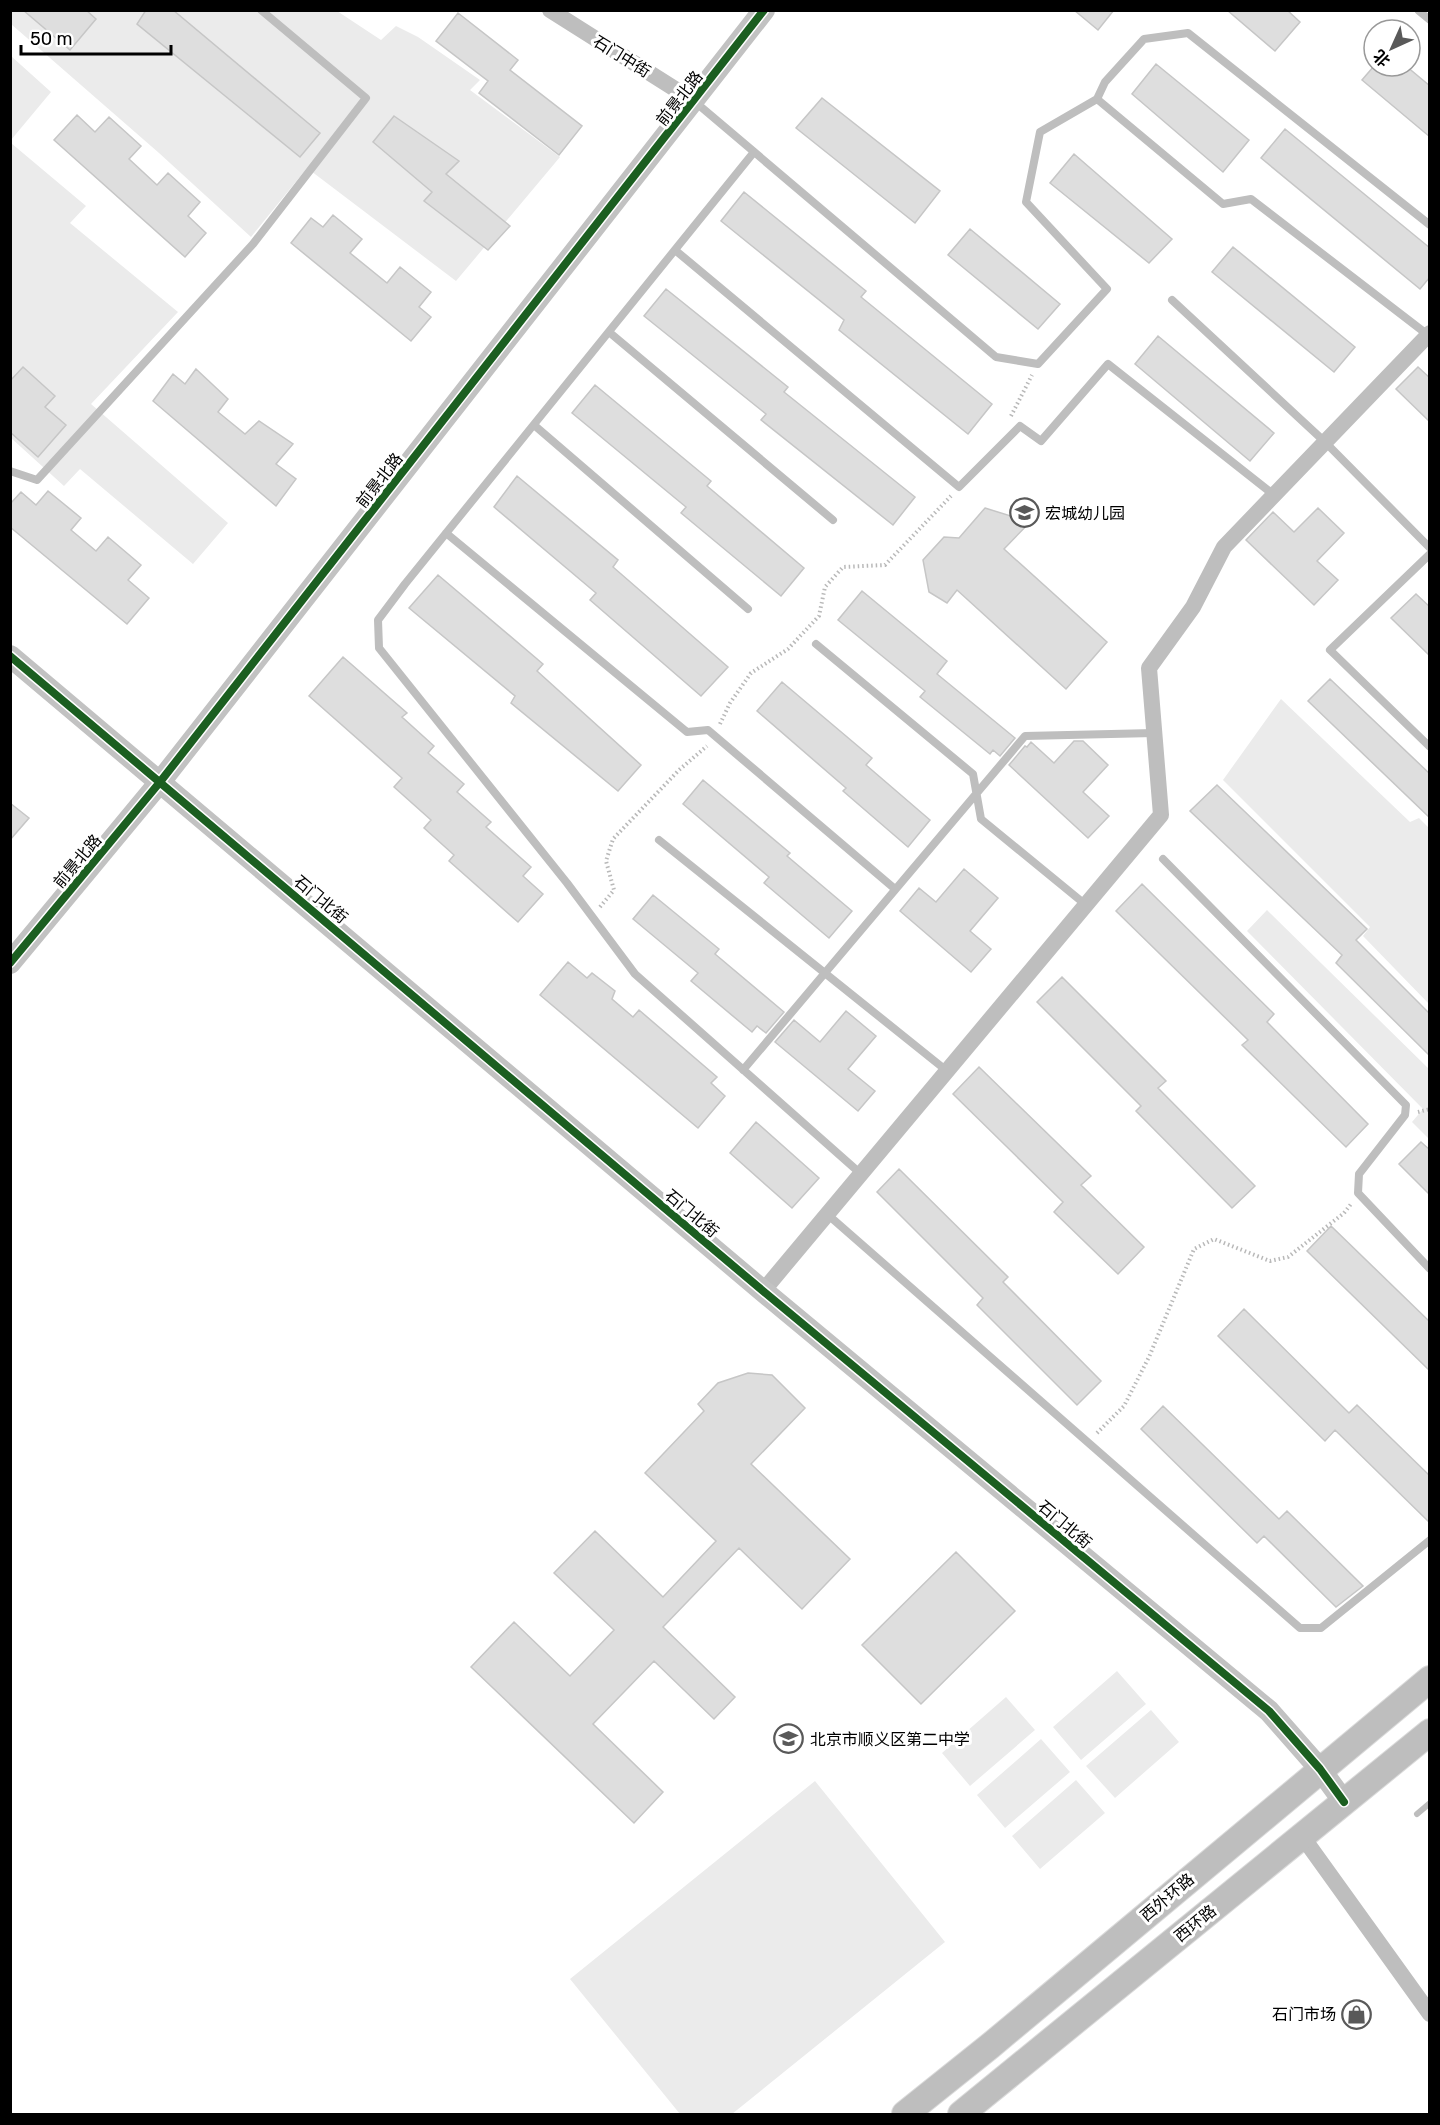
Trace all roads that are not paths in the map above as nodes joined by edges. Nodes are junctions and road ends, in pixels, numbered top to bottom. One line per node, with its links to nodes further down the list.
1 (261, 10): 16 (lane)
2 (550, 10): 7 (street, 石门中街)
3 (764, 10): 7 (street, 前景北路)
4 (1419, 11): 5 (lane)
5 (1430, 20)
6 (1097, 99): 8 (lane); 9 (lane); 13 (lane)
7 (694, 101): 8 (lane); 27 (street, 前景北路)
8 (754, 152): 10 (lane)
9 (1430, 225)
10 (675, 250): 12 (lane); 17 (lane)
11 (1172, 300): 15 (lane)
12 (609, 332): 14 (lane); 18 (lane)
13 (1429, 334): 15 (street)
14 (534, 424): 19 (lane); 22 (lane)
15 (1325, 442): 17 (street); 20 (lane)
16 (10, 471)
17 (1274, 495): 25 (street)
18 (833, 520)
19 (446, 533): 31 (lane); 35 (lane)
20 (1430, 548)
21 (1430, 554): 26 (lane)
22 (748, 609)
23 (816, 644): 28 (lane)
24 (10, 656): 27 (street, 石门北街)
25 (1154, 733): 28 (lane); 32 (street)
26 (1430, 747)
27 (160, 782): 33 (street, 前景北路); 40 (street, 石门北街)
28 (976, 793): 31 (lane); 32 (lane)
29 (659, 840): 34 (lane)
30 (1163, 859): 39 (lane)
31 (895, 889): 34 (lane)
32 (1086, 904): 36 (street)
33 (10, 963)
34 (825, 972): 35 (lane); 36 (lane)
35 (742, 1070): 37 (lane)
36 (947, 1071): 37 (street)
37 (861, 1174): 38 (street)
38 (827, 1214): 40 (street); 41 (lane)
39 (1430, 1269)
40 (764, 1291): 44 (street, 石门北街)
41 (1430, 1540)
42 (1430, 1679): 44 (main road, 西外环路)
43 (1430, 1732): 45 (main road, 西环路)
44 (1320, 1769): 45 (street, 石门北街); 48 (main road, 西外环路)
45 (1344, 1802): 46 (main road, 西环路)
46 (1302, 1836): 47 (street); 49 (main road, 西环路)
47 (1430, 2014)
48 (905, 2115)
49 (961, 2115)

